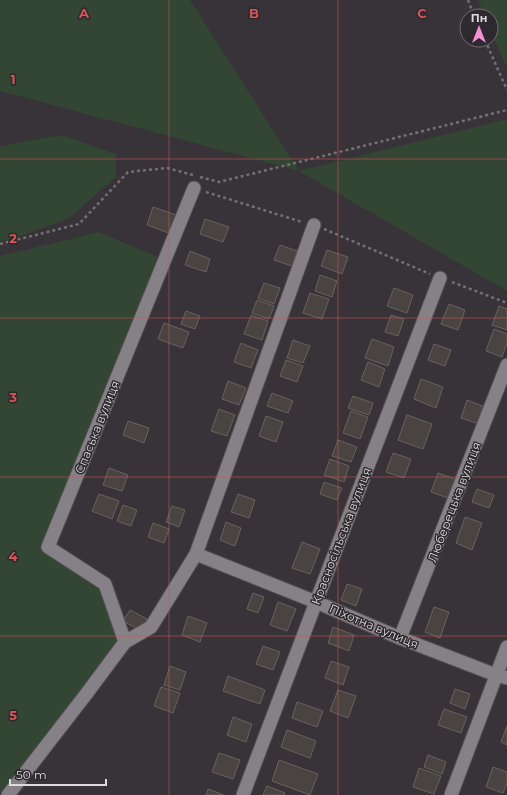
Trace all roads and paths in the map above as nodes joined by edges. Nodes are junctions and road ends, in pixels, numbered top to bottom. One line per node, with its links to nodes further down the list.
1 (489, 48): 2 (path)
2 (507, 90)
3 (507, 110): 6 (path)
4 (194, 188): 5 (path); 13 (street, Спаська вулиця)
5 (314, 225): 7 (path); 10 (street)
6 (0, 244)
7 (440, 278): 8 (path); 11 (street, Красносільська вулиця)
8 (507, 303)
9 (507, 365): 12 (street, Люберецька вулиця)
10 (196, 554): 11 (street, Піхотна вулиця); 13 (street)
11 (316, 602): 12 (street, Піхотна вулиця); 18 (street, Красносільська вулиця)
12 (400, 638): 15 (street, Піхотна вулиця)
13 (125, 642): 17 (street)
14 (507, 647): 15 (street)
15 (502, 677): 19 (street)
16 (0, 793): 17 (street)
17 (7, 795)
18 (243, 795)
19 (451, 795)

